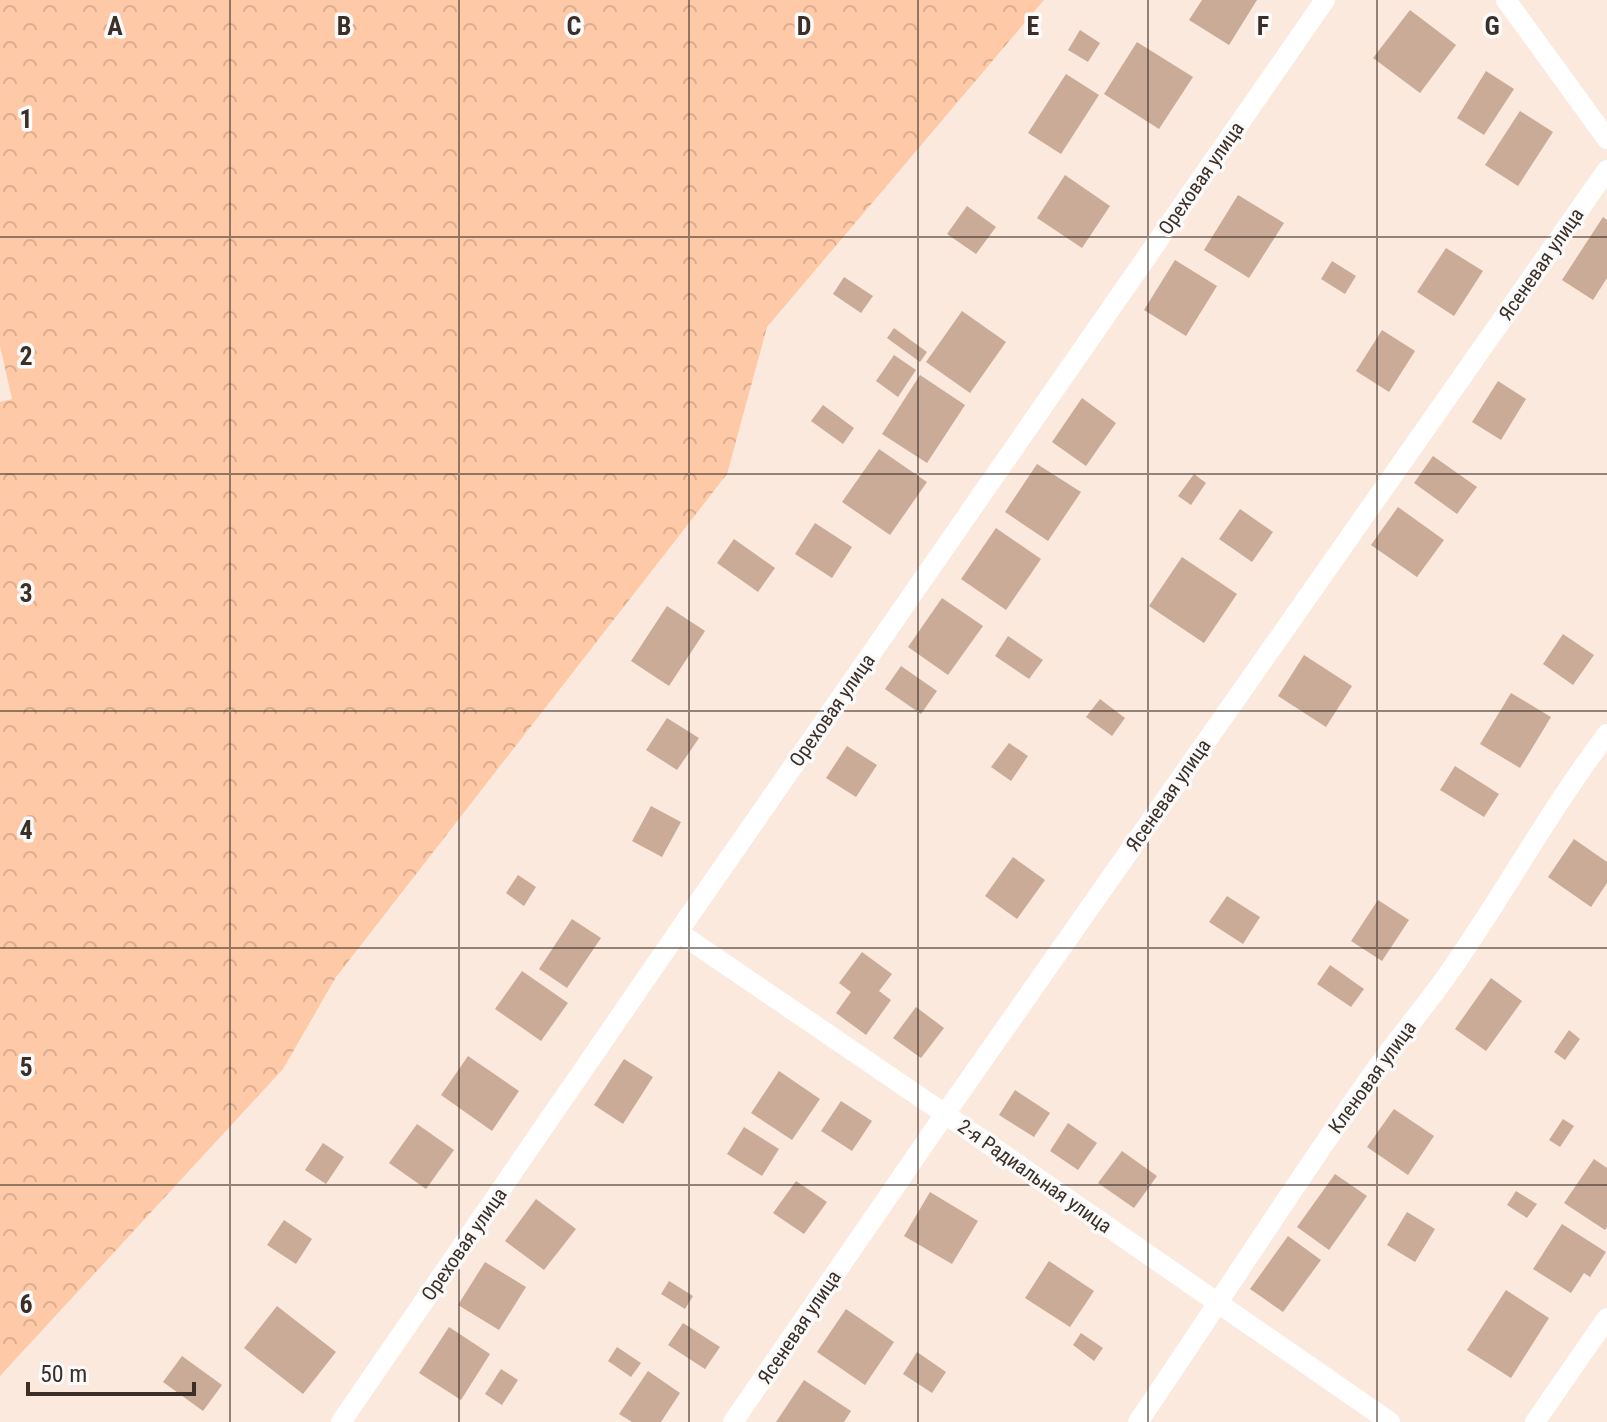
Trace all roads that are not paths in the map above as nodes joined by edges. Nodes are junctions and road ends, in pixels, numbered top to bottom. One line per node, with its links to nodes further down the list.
1 (1325, 0): 6 (street, Ореховая улица)
2 (1506, 0): 3 (street)
3 (1607, 139)
4 (1607, 170): 7 (street, Ясеневая улица)
5 (1607, 734): 8 (street, Кленовая улица)
6 (678, 932): 7 (street, 2-я Радиальная улица); 10 (street, Ореховая улица)
7 (945, 1114): 8 (street, 2-я Радиальная улица); 11 (street, Ясеневая улица)
8 (1218, 1304): 12 (street, Кленовая улица); 13 (street, 2-я Радиальная улица)
9 (1607, 1318): 14 (street)
10 (341, 1422)
11 (733, 1422)
12 (1138, 1422)
13 (1390, 1422)
14 (1535, 1422)

